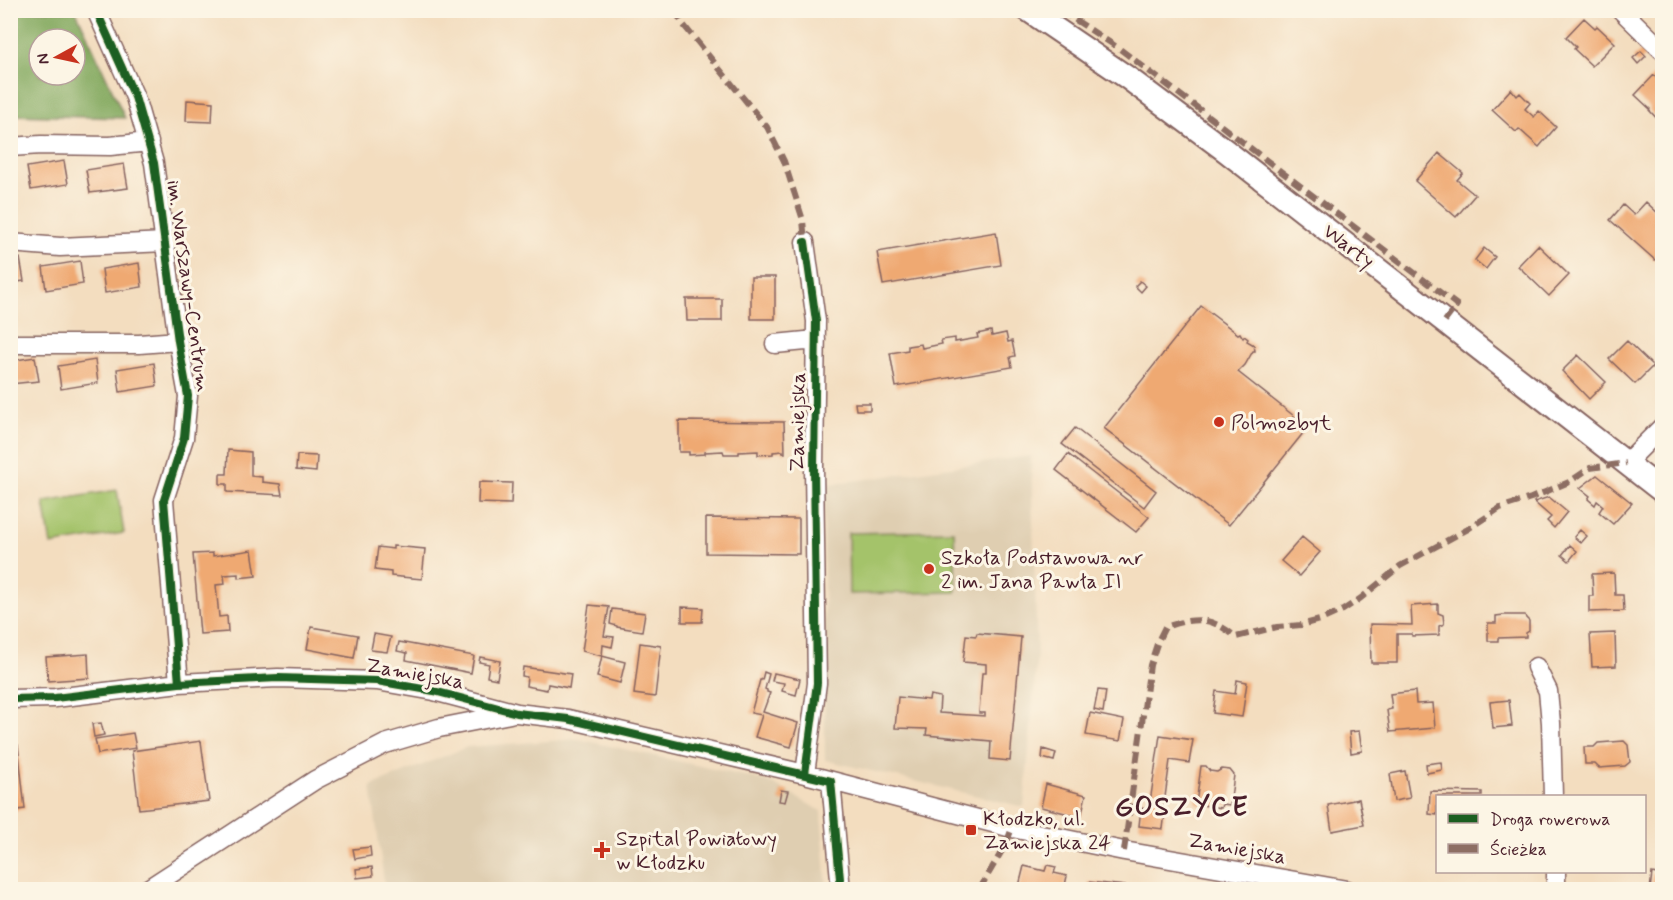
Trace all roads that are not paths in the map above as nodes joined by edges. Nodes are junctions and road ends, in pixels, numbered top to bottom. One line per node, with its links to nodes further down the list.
1 (96, 10): 5 (street, im. Warszawy-Centrum)
2 (1028, 10): 15 (main road, Warty)
3 (1621, 10): 4 (street)
4 (1662, 50)
5 (149, 142): 6 (street); 7 (street, im. Warszawy-Centrum)
6 (10, 147)
7 (165, 242): 9 (street, im. Warszawy-Centrum); 11 (street, im. Warszawy-Centrum)
8 (805, 242): 10 (street, Zamiejska)
9 (10, 243)
10 (816, 330): 13 (street); 23 (street, Zamiejska)
11 (178, 341): 12 (street, im. Warszawy-Centrum); 18 (street, im. Warszawy-Centrum)
12 (10, 344)
13 (775, 344)
14 (1662, 427): 15 (street)
15 (1626, 463): 16 (main road, Warty)
16 (1662, 491)
17 (1536, 667): 25 (street)
18 (179, 683): 19 (street, Zamiejska); 20 (street, Zamiejska)
19 (434, 691): 21 (street, Zamiejska); 22 (street)
20 (10, 699)
21 (517, 713): 22 (street); 23 (street, Zamiejska)
22 (439, 728): 27 (street)
23 (805, 774): 24 (street, Zamiejska)
24 (831, 781): 28 (street); 29 (street, Zamiejska)
25 (1553, 795)
26 (1556, 873): 30 (street)
27 (146, 890)
28 (841, 890)
29 (1347, 890)
30 (1556, 890)

